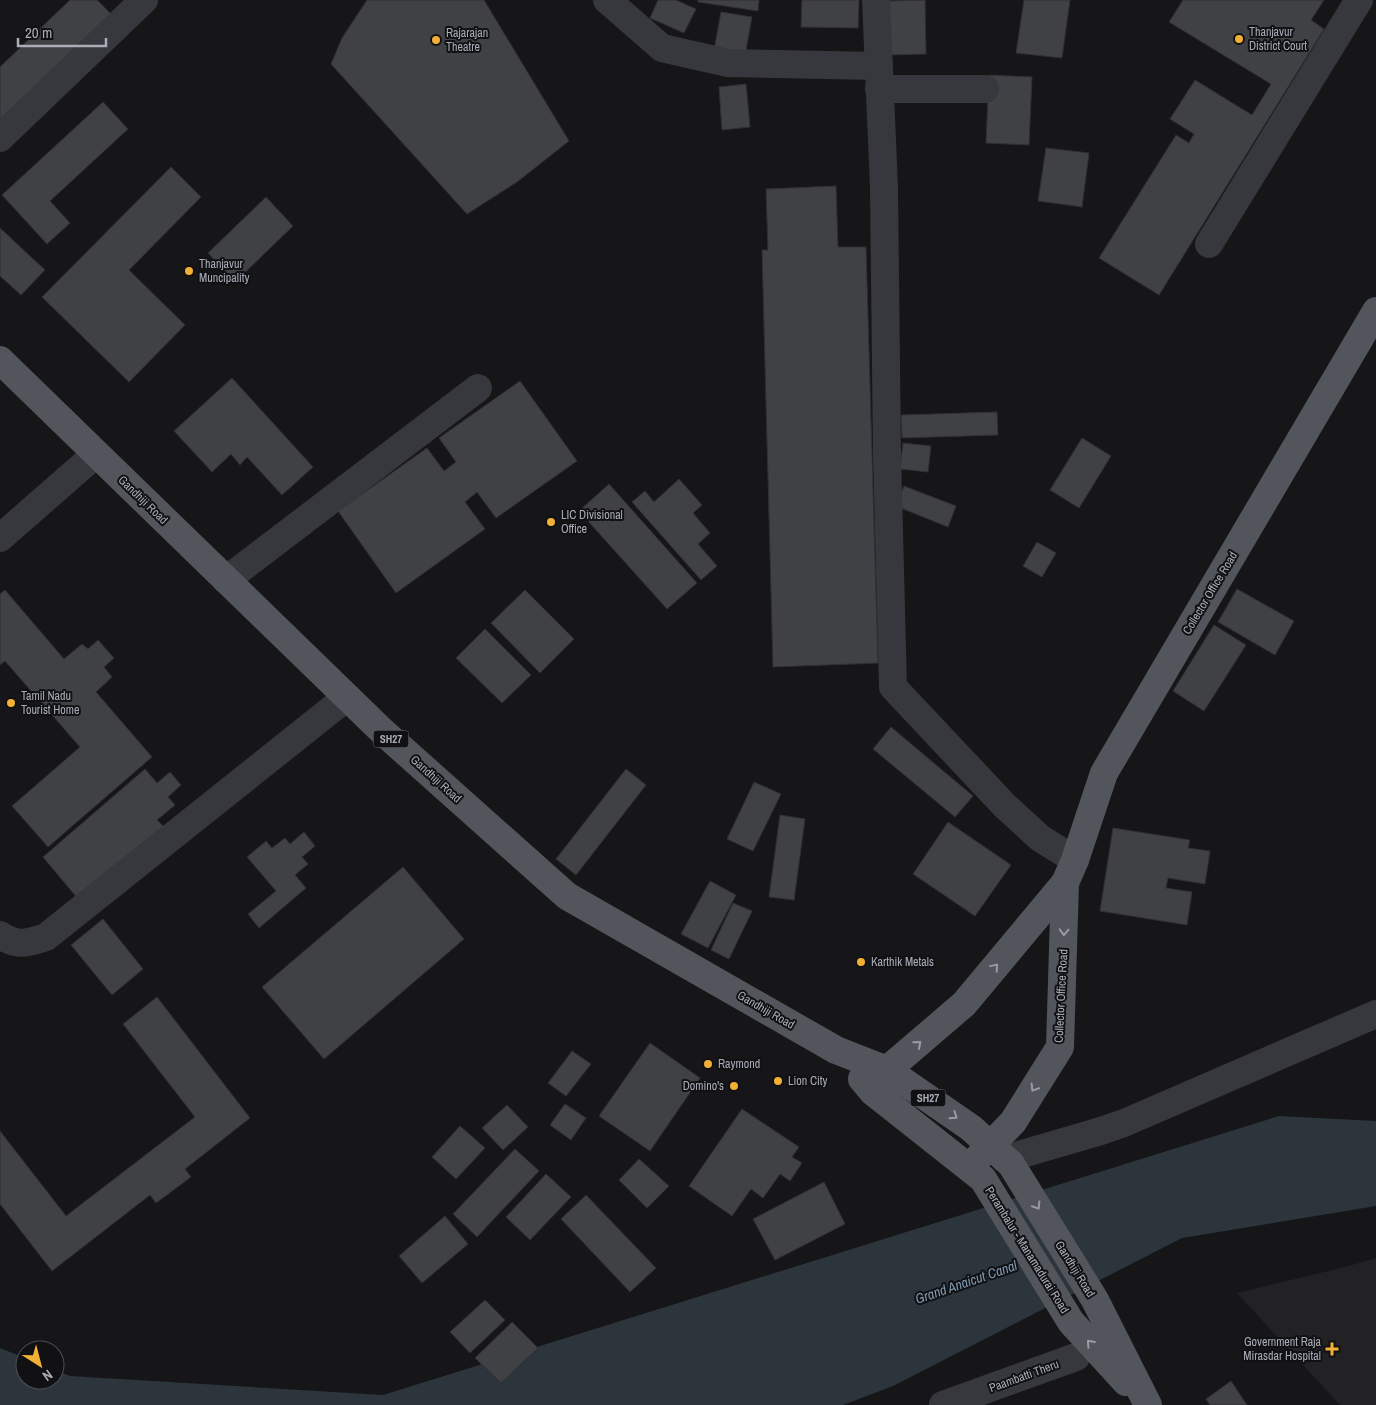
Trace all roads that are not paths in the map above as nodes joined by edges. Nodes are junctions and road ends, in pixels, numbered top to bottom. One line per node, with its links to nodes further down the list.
1 (144, 0): 7 (street)
2 (607, 0): 5 (street)
3 (876, 0): 5 (street)
4 (1359, 0): 8 (street)
5 (879, 78): 6 (street); 16 (street)
6 (985, 89)
7 (0, 138)
8 (1209, 244)
9 (1376, 311): 16 (main road, Collector Office Road)
10 (0, 360): 12 (main road, Gandhiji Road / SH27)
11 (478, 388): 14 (street)
12 (96, 454): 13 (street); 14 (main road, Gandhiji Road / SH27)
13 (0, 538)
14 (226, 580): 15 (main road, Gandhiji Road / SH27)
15 (347, 697): 17 (street); 19 (main road, Gandhiji Road / SH27)
16 (1070, 872): 19 (main road, Collector Office Road, one-way to 16); 20 (main road, Collector Office Road, one-way to 20)
17 (0, 935)
18 (1376, 1014): 20 (street)
19 (880, 1081): 20 (main road, Gandhiji Road / SH27, one-way to 20); 21 (main road, Gandhiji Road / SH27)
20 (1002, 1156): 21 (main road, Collector Office Road); 25 (main road, Gandhiji Road / SH27, one-way to 25)
21 (976, 1173): 22 (main road, Perambalur - Manamadurai Road / SH27)
22 (1071, 1322): 25 (main road, Gandhiji Road / SH27, one-way to 22)
23 (1076, 1357): 24 (street, Paambatti Theru)
24 (944, 1405)
25 (1147, 1405)

